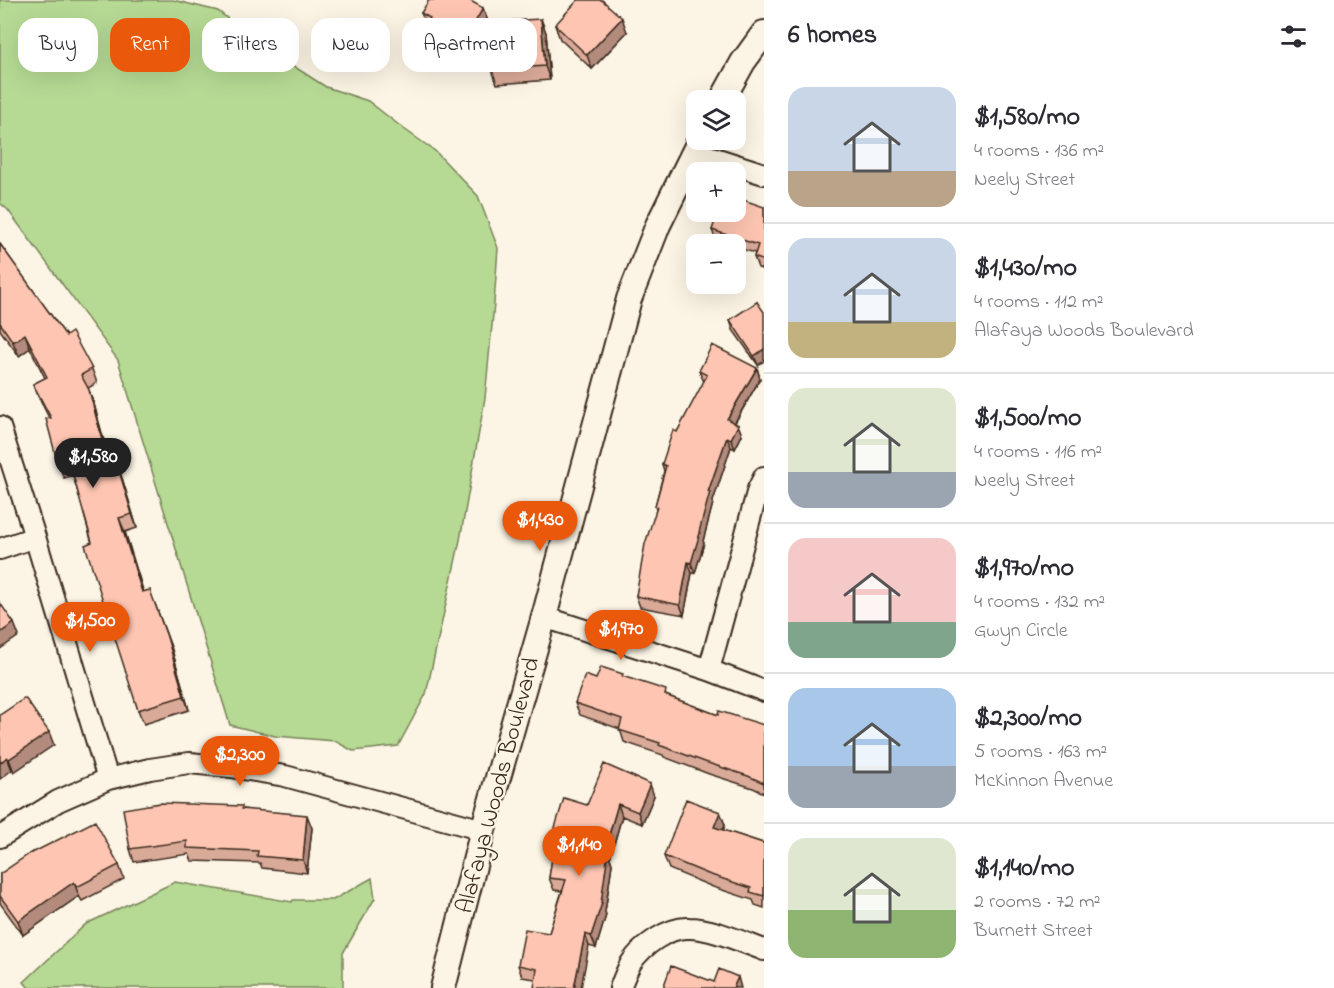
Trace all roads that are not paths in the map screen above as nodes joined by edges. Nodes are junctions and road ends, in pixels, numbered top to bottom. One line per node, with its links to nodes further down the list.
1 (764, 33): 2 (street)
2 (728, 90)
3 (695, 150): 10 (street, Alafaya Woods Boulevard)
4 (709, 150): 5 (street)
5 (764, 174)
6 (0, 427): 8 (street)
7 (764, 477): 11 (street)
8 (35, 537): 9 (street); 13 (street)
9 (0, 549)
10 (544, 617): 11 (street); 14 (street, Alafaya Woods Boulevard)
11 (709, 670): 12 (street)
12 (764, 691)
13 (108, 779): 14 (street); 15 (street)
14 (483, 830): 17 (street, Alafaya Woods Boulevard)
15 (0, 837)
16 (764, 950): 18 (street)
17 (443, 988)
18 (620, 988)

